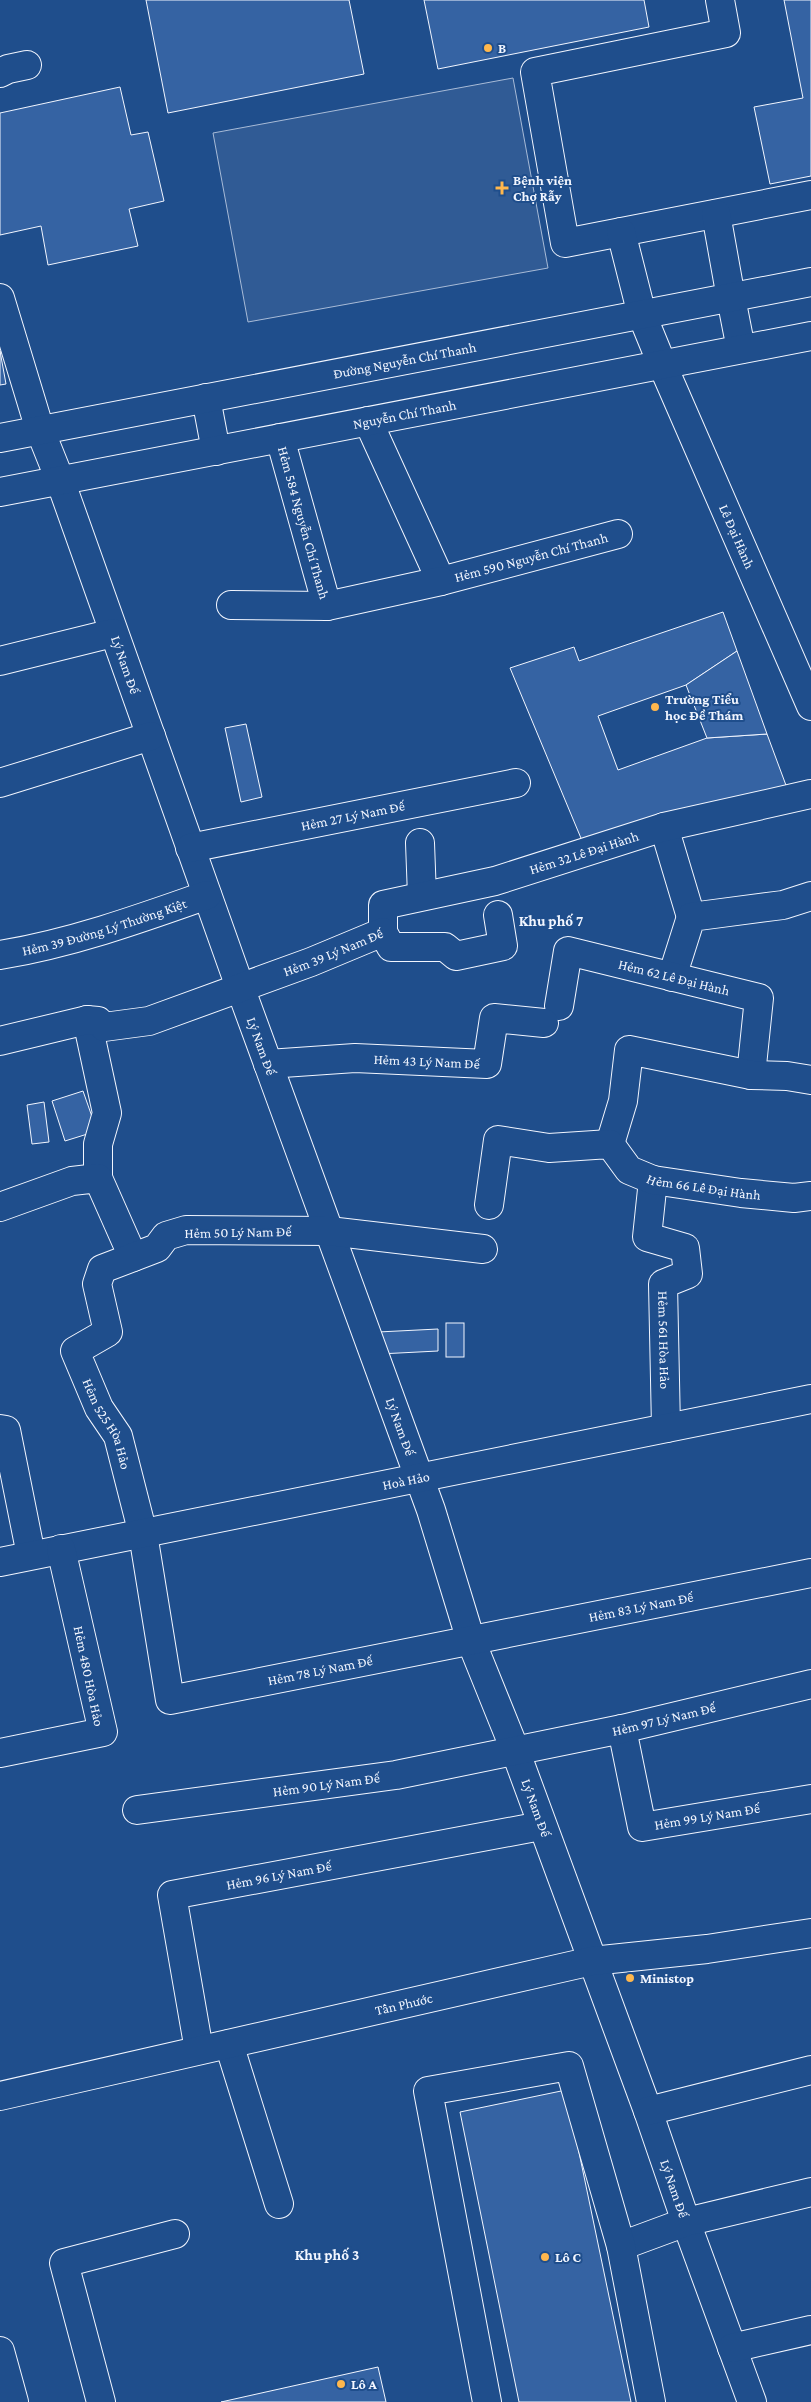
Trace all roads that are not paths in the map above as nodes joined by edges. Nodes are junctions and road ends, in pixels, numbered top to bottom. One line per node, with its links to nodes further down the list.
1 (720, 0): 6 (street)
2 (27, 65): 3 (street)
3 (0, 74)
4 (811, 195): 5 (street)
5 (716, 214): 6 (street); 9 (street)
6 (621, 232): 10 (street, Lê Đại Hành)
7 (811, 282): 9 (street, Đường Nguyễn Chí Thanh)
8 (0, 298): 16 (street, Lý Nam Đế)
9 (731, 298): 10 (street, Đường Nguyễn Chí Thanh); 12 (street)
10 (642, 314): 13 (street, Lê Đại Hành); 14 (street, Đường Nguyễn Chí Thanh)
11 (811, 336): 12 (street, Nguyễn Chí Thanh)
12 (742, 349): 13 (street, Nguyễn Chí Thanh)
13 (662, 364): 15 (street, Nguyễn Chí Thanh); 28 (street, Lê Đại Hành)
14 (206, 398): 16 (street, Đường Nguyễn Chí Thanh); 19 (street)
15 (368, 421): 18 (street, Nguyễn Chí Thanh); 23 (street, Hẻm 590 Nguyễn Chí Thanh)
16 (40, 430): 17 (street, Đường Nguyễn Chí Thanh); 20 (street, Lý Nam Đế)
17 (0, 438)
18 (280, 438): 19 (street, Nguyễn Chí Thanh); 25 (street, Hẻm 584 Nguyễn Chí Thanh)
19 (216, 451): 20 (street, Nguyễn Chí Thanh)
20 (60, 480): 21 (street, Nguyễn Chí Thanh); 26 (street, Lý Nam Đế)
21 (0, 492)
22 (618, 534): 23 (street, Hẻm 590 Nguyễn Chí Thanh)
23 (441, 581): 25 (street, Hẻm 584 Nguyễn Chí Thanh)
24 (232, 605): 25 (street, Hẻm 584 Nguyễn Chí Thanh)
25 (327, 606)
26 (113, 633): 27 (street); 29 (street, Lý Nam Đế)
27 (0, 660)
28 (811, 706)
29 (150, 736): 30 (street); 35 (street, Lý Nam Đế)
30 (0, 783)
31 (516, 783): 35 (street, Hẻm 27 Lý Nam Đế)
32 (811, 794): 33 (street, Hẻm 32 Lê Đại Hành)
33 (664, 827): 37 (street, Hẻm 32 Lê Đại Hành); 40 (street)
34 (420, 843): 37 (street)
35 (190, 848): 36 (street, Lý Nam Đế)
36 (208, 896): 42 (street, Hẻm 39 Đường Lý Thường Kiệt); 44 (street, Lý Nam Đế)
37 (422, 896): 41 (street, Hẻm 32 Lê Đại Hành)
38 (811, 896): 40 (street)
39 (498, 915): 41 (street, Hẻm 39 Lý Nam Đế)
40 (691, 917): 43 (street)
41 (383, 932): 44 (street, Hẻm 39 Lý Nam Đế)
42 (0, 955)
43 (672, 977): 45 (street, Hẻm 62 Lê Đại Hành); 49 (street, Hẻm 62 Lê Đại Hành)
44 (240, 987): 46 (street, Hẻm 39 Lý Nam Đế); 48 (street, Lý Nam Đế)
45 (551, 1015): 48 (street, Hẻm 43 Lý Nam Đế)
46 (87, 1020): 47 (street); 52 (street)
47 (0, 1041)
48 (268, 1064): 57 (street, Lý Nam Đế)
49 (751, 1074): 50 (street); 51 (street)
50 (811, 1080)
51 (610, 1144): 53 (street, Hẻm 66 Lê Đại Hành); 55 (street)
52 (98, 1178): 56 (street); 59 (street)
53 (653, 1180): 54 (street, Hẻm 66 Lê Đại Hành); 62 (street, Hẻm 561 Hòa Hảo)
54 (811, 1196)
55 (489, 1205)
56 (0, 1207)
57 (328, 1231): 58 (street, Hẻm 50 Lý Nam Đế); 59 (street, Hẻm 50 Lý Nam Đế); 64 (street, Lý Nam Đế)
58 (483, 1249)
59 (133, 1257): 60 (street, Hẻm 50 Lý Nam Đế)
60 (108, 1332): 65 (street, Hẻm 525 Hòa Hảo)
61 (811, 1399): 62 (street, Hoà Hảo)
62 (666, 1428): 64 (street, Hoà Hảo)
63 (0, 1429): 67 (street)
64 (417, 1478): 65 (street, Hoà Hảo); 70 (street, Lý Nam Đế)
65 (144, 1534): 66 (street, Hoà Hảo); 70 (street, Hẻm 78 Lý Nam Đế)
66 (61, 1549): 67 (street, Hoà Hảo); 74 (street, Hẻm 480 Hòa Hảo)
67 (31, 1555): 68 (street, Hoà Hảo)
68 (0, 1562)
69 (811, 1573): 70 (street, Hẻm 83 Lý Nam Đế)
70 (471, 1641): 73 (street, Lý Nam Đế)
71 (811, 1684): 72 (street, Hẻm 97 Lý Nam Đế)
72 (622, 1729): 73 (street, Hẻm 97 Lý Nam Đế); 75 (street, Hẻm 99 Lý Nam Đế)
73 (515, 1750): 76 (street, Hẻm 90 Lý Nam Đế); 77 (street, Lý Nam Đế)
74 (0, 1753)
75 (811, 1799)
76 (137, 1810)
77 (541, 1826): 79 (street, Lý Nam Đế); 81 (street, Hẻm 96 Lý Nam Đế)
78 (811, 1933): 79 (street, Tân Phước)
79 (592, 1961): 80 (street, Tân Phước); 84 (street, Lý Nam Đế)
80 (229, 2044): 81 (street, Tân Phước); 86 (street)
81 (199, 2050): 83 (street, Tân Phước)
82 (811, 2070): 84 (street)
83 (0, 2096)
84 (648, 2111): 87 (street, Lý Nam Đế)
85 (811, 2192): 87 (street)
86 (279, 2204)
87 (686, 2222): 89 (street); 91 (street, Lý Nam Đế)
88 (175, 2234): 94 (street)
89 (621, 2246): 95 (street); 96 (street)
90 (811, 2330): 91 (street)
91 (732, 2348): 97 (street, Lý Nam Đế)
92 (0, 2351): 93 (street)
93 (14, 2402)
94 (101, 2402)
95 (487, 2402)
96 (651, 2402)
97 (752, 2402)

